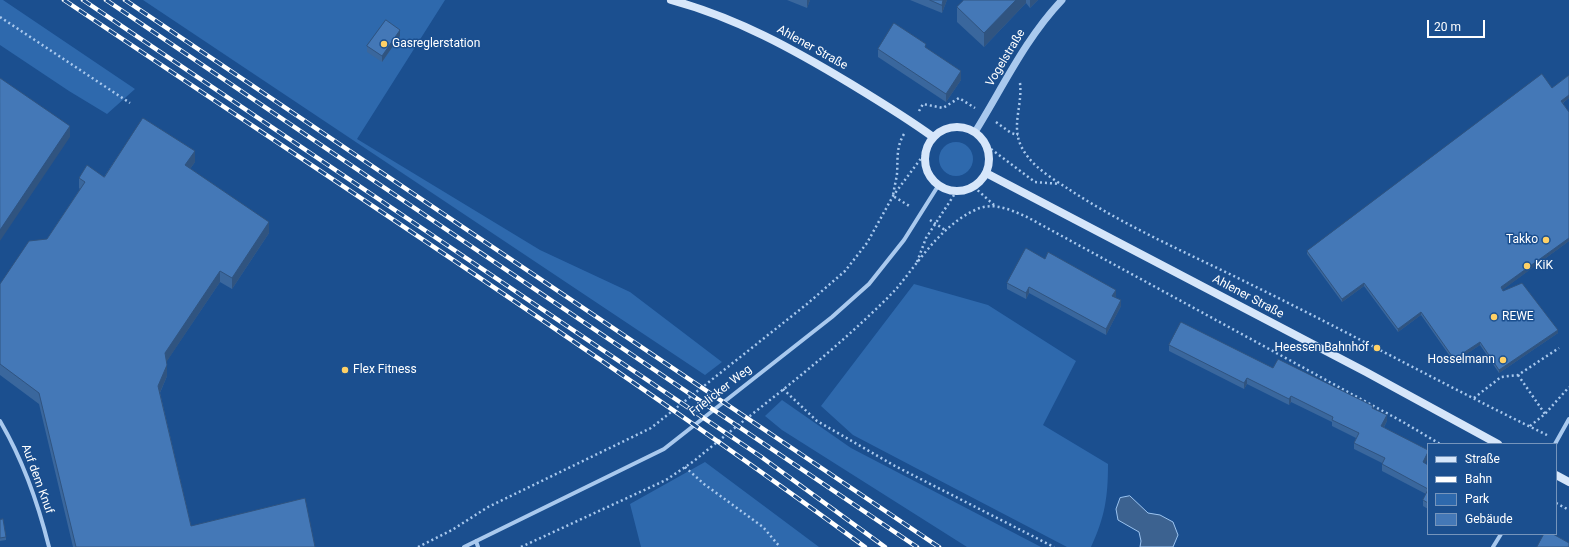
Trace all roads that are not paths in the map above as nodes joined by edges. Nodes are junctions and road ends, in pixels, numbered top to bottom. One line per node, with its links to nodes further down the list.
1 (671, 0): 4 (main road, Ahlener Straße)
2 (1062, 0): 3 (street, Vogelstraße)
3 (975, 132): 4 (main road); 5 (main road)
4 (933, 137): 6 (main road)
5 (986, 173): 6 (main road); 10 (main road, Ahlener Straße)
6 (938, 186): 14 (street, Frielicker Weg)
7 (1569, 419): 9 (street)
8 (0, 421): 15 (street, Auf dem Knuf)
9 (1556, 442)
10 (1496, 443)
11 (1557, 476): 12 (main road)
12 (1569, 482)
13 (1500, 535): 18 (street)
14 (476, 541): 16 (street, Frielicker Weg); 17 (street)
15 (49, 547)
16 (464, 547)
17 (478, 547)
18 (1493, 547)

